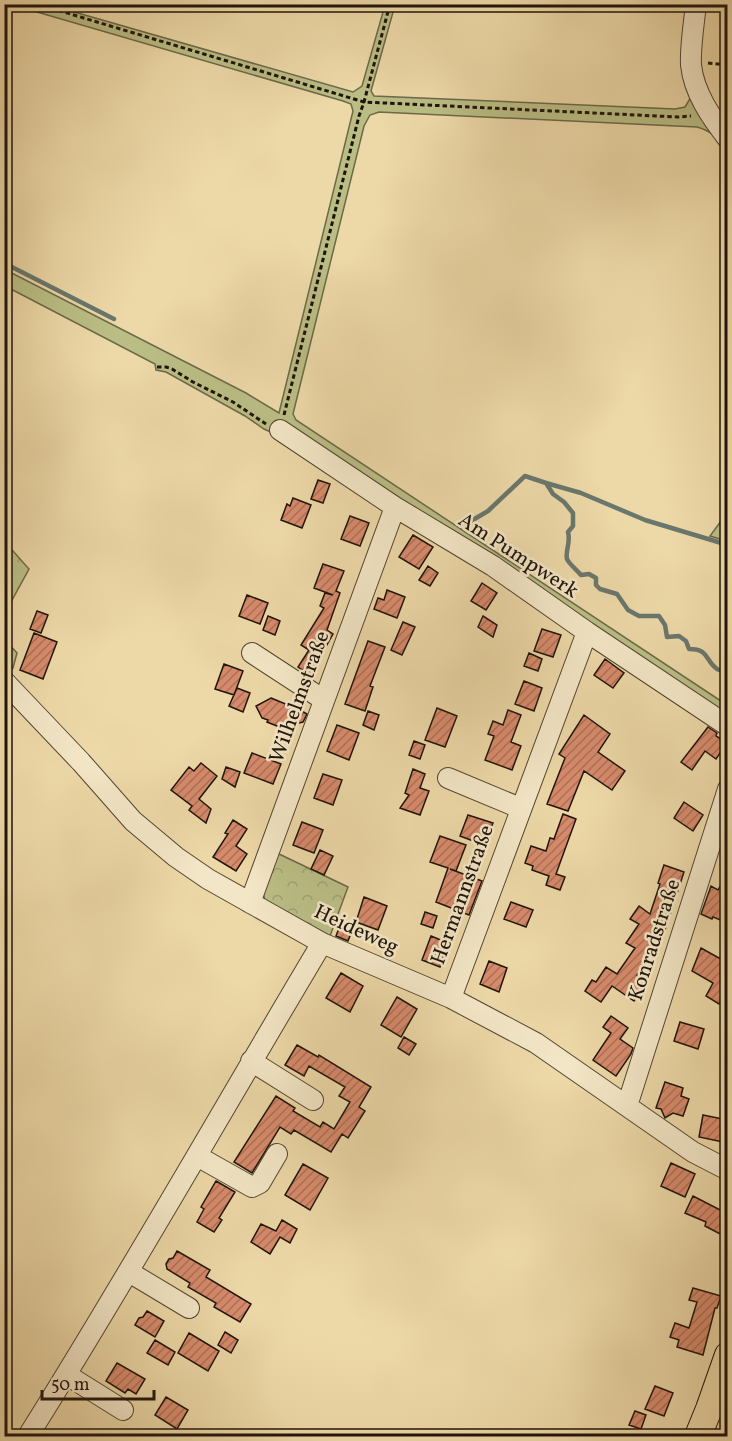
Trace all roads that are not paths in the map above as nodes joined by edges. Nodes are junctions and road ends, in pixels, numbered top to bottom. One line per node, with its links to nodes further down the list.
1 (696, 4): 2 (street)
2 (728, 139)
3 (280, 430): 4 (street, Am Pumpwerk)
4 (395, 507): 5 (street, Am Pumpwerk); 8 (street, Wilhelmstraße)
5 (588, 632): 9 (street, Am Pumpwerk); 12 (street, Hermannstraße)
6 (252, 653): 8 (street)
7 (4, 681): 13 (street, Heideweg)
8 (324, 700): 13 (street, Wilhelmstraße)
9 (728, 726)
10 (448, 778): 12 (street, Hermannstraße)
11 (728, 789): 18 (street, Konradstraße)
12 (520, 808): 15 (street, Hermannstraße)
13 (250, 903): 14 (street, Heideweg)
14 (322, 943): 15 (street, Heideweg); 16 (street)
15 (451, 998): 18 (street, Heideweg)
16 (252, 1061): 17 (street); 20 (street)
17 (313, 1100)
18 (627, 1106): 21 (street, Heideweg)
19 (277, 1154): 20 (street)
20 (196, 1156): 22 (street)
21 (728, 1170)
22 (129, 1272): 23 (street); 25 (street)
23 (189, 1308)
24 (728, 1355): 28 (main road)
25 (67, 1375): 26 (street); 27 (street)
26 (123, 1410)
27 (28, 1437)
28 (698, 1437)

